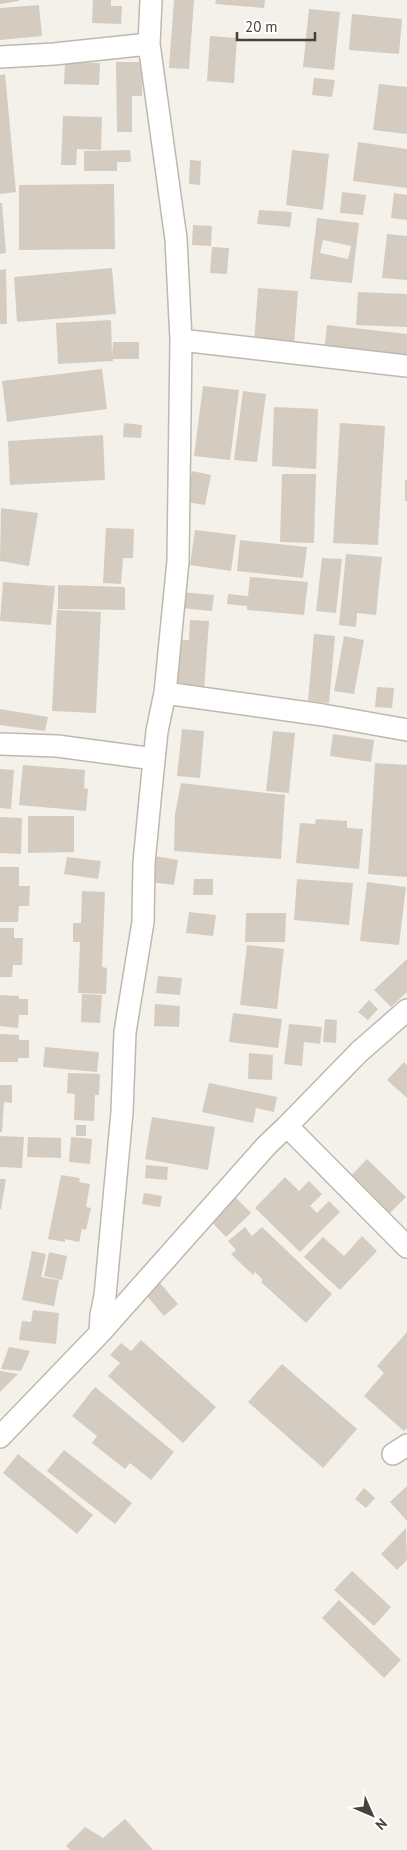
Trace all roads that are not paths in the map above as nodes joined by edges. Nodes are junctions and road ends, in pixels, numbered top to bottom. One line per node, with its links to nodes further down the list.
1 (151, 0): 2 (street)
2 (149, 44): 3 (street); 4 (street)
3 (0, 57)
4 (181, 340): 5 (street); 6 (street)
5 (407, 366)
6 (165, 693): 7 (street); 9 (street)
7 (407, 730)
8 (0, 744): 9 (street)
9 (154, 759): 13 (street)
10 (407, 1010): 11 (street)
11 (287, 1126): 12 (street); 13 (street)
12 (407, 1247)
13 (100, 1333): 14 (street)
14 (0, 1436)

